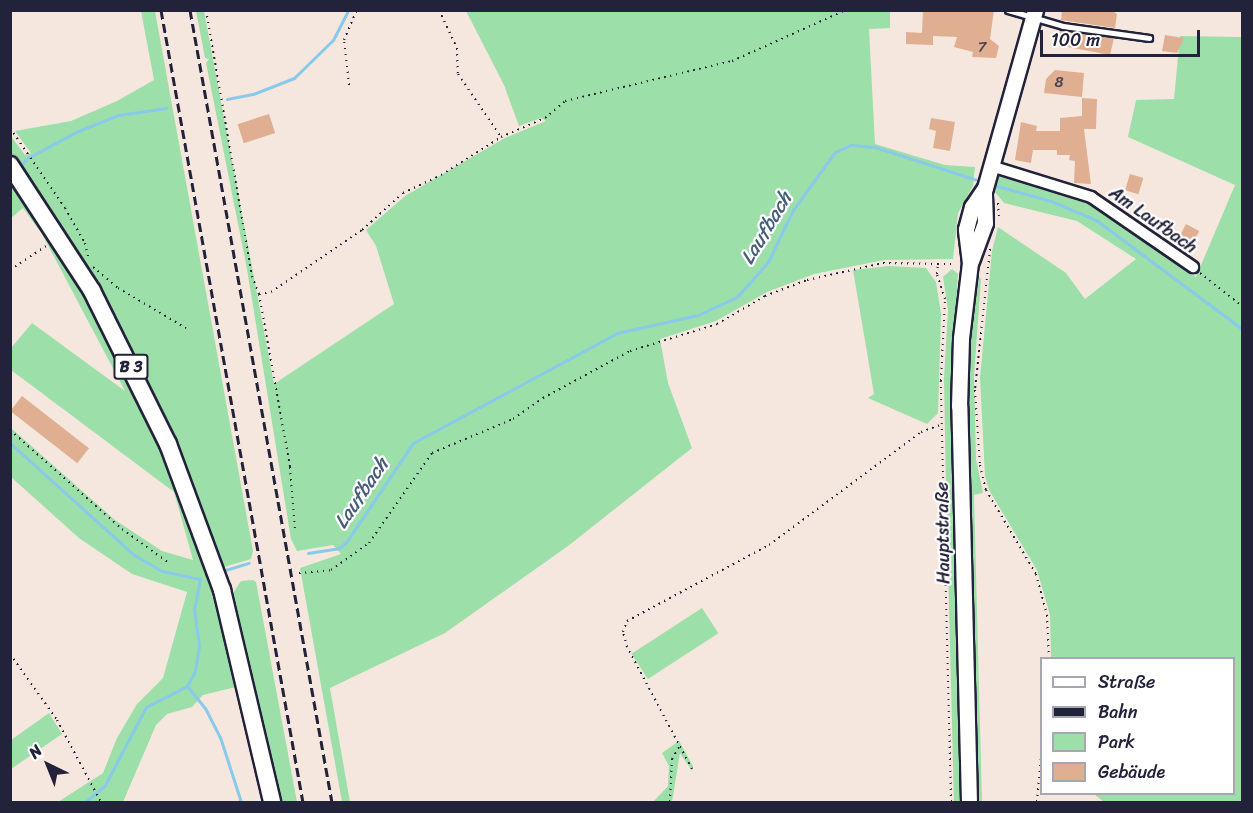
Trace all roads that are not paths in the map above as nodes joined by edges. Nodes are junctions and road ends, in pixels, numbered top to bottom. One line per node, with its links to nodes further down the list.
1 (1008, 10): 2 (lane)
2 (1034, 15): 3 (lane); 5 (street, Hauptstraße)
3 (1149, 38)
4 (11, 165): 7 (main road, B 3)
5 (987, 181): 6 (street, Am Laufbach); 8 (street, Hauptstraße)
6 (1193, 267)
7 (272, 802)
8 (969, 802)

